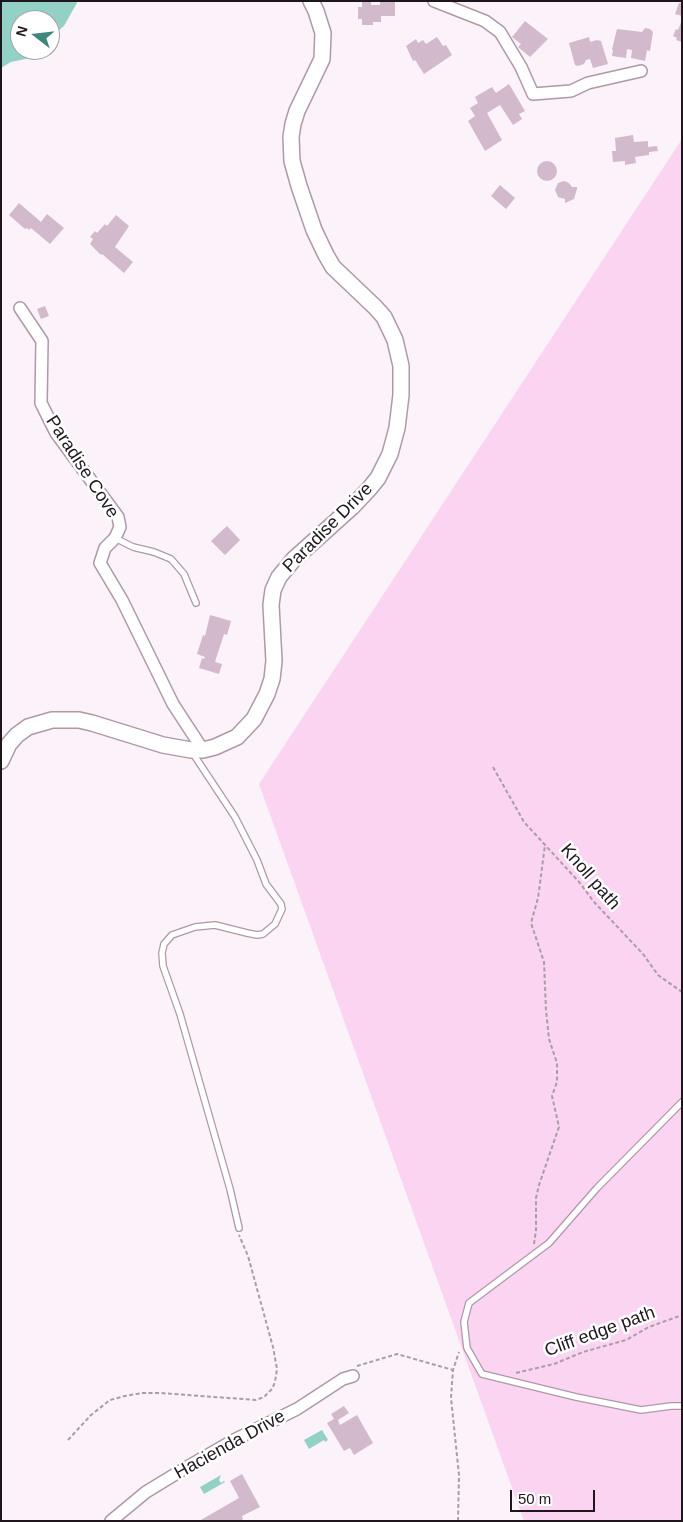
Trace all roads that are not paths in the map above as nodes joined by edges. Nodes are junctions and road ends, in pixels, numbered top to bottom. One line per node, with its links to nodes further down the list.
1 (311, 1): 7 (street, Paradise Drive)
2 (434, 1): 3 (street)
3 (641, 71)
4 (20, 308): 5 (street, Paradise Cove)
5 (115, 538): 6 (lane); 7 (street, Paradise Cove)
6 (196, 603)
7 (197, 750): 8 (street, Paradise Drive); 10 (lane)
8 (1, 761)
9 (682, 1102): 12 (lane)
10 (239, 1228)
11 (354, 1372): 13 (street, Hacienda Drive)
12 (682, 1406)
13 (111, 1521)

